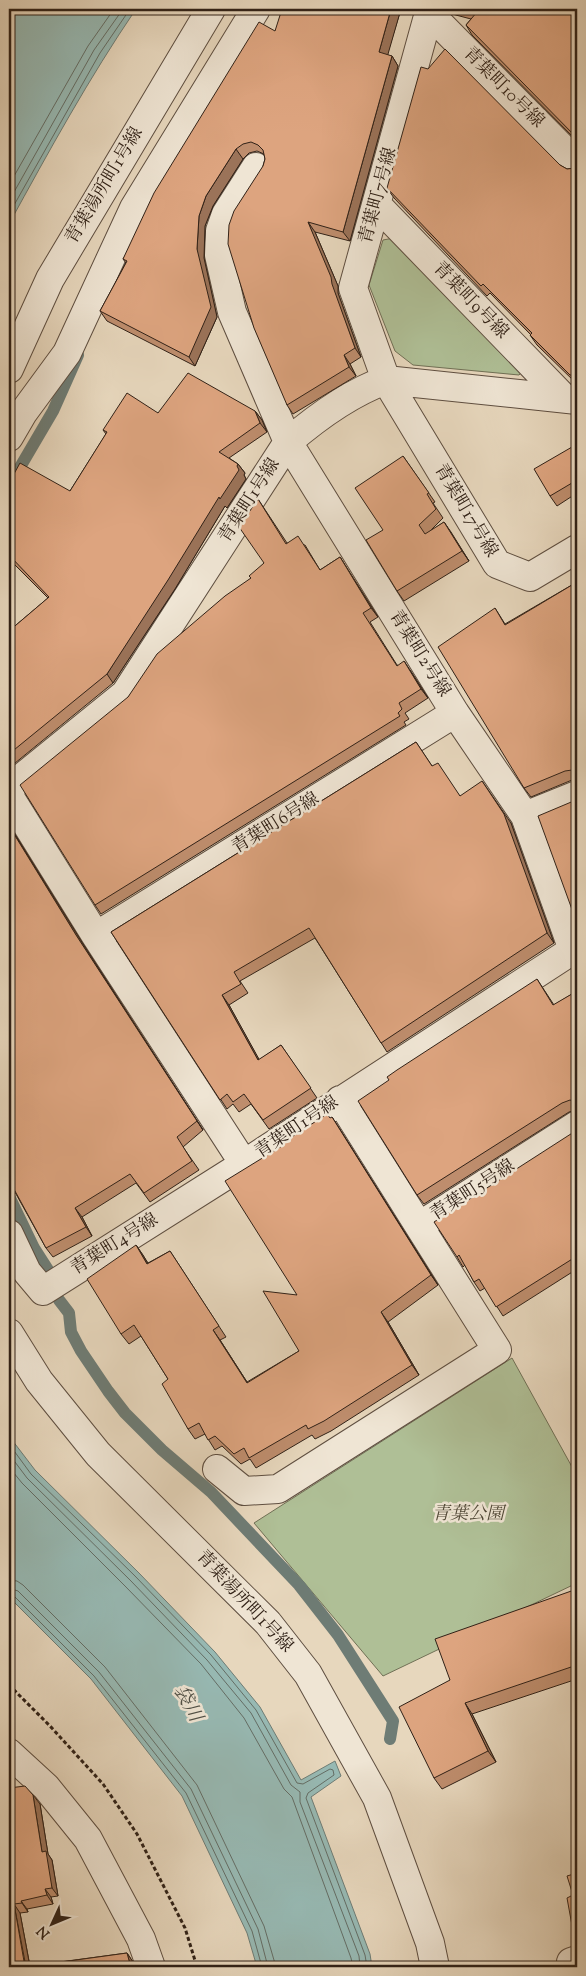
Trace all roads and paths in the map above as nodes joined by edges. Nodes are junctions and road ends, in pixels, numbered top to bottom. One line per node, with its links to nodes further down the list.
1 (211, 9): 7 (street, 青葉湯所町1号線)
2 (256, 9): 10 (street)
3 (429, 11): 4 (street, 青葉町10号線); 6 (street, 青葉町7号線)
4 (577, 163)
5 (256, 167): 11 (street, 青葉町2号線)
6 (376, 205): 8 (street, 青葉町7号線); 9 (street, 青葉町9号線)
7 (9, 369)
8 (386, 380): 9 (street, 青葉町1号線); 11 (street, 青葉町1号線); 12 (street, 青葉町17号線)
9 (570, 399)
10 (9, 436)
11 (288, 442): 13 (street, 青葉町2号線); 14 (street, 青葉町1号線)
12 (577, 550)
13 (455, 713): 17 (street, 青葉町2号線); 18 (street, 青葉町6号線)
14 (9, 788)
15 (577, 795): 17 (street)
16 (9, 796): 18 (street, 青葉町1号線)
17 (525, 816): 19 (street, 青葉町1号線)
18 (96, 936): 22 (street, 青葉町1号線)
19 (575, 954): 20 (street, 青葉町1号線)
20 (340, 1100): 22 (street, 青葉町1号線); 23 (street, 青葉町5号線)
21 (577, 1125): 23 (street, 青葉町5号線)
22 (244, 1164): 24 (street, 青葉町4号線)
23 (419, 1226): 26 (street)
24 (9, 1234)
25 (9, 1333): 29 (street, 青葉湯所町1号線)
26 (217, 1469)
27 (9, 1754): 28 (street)
28 (151, 1967)
29 (435, 1967)

